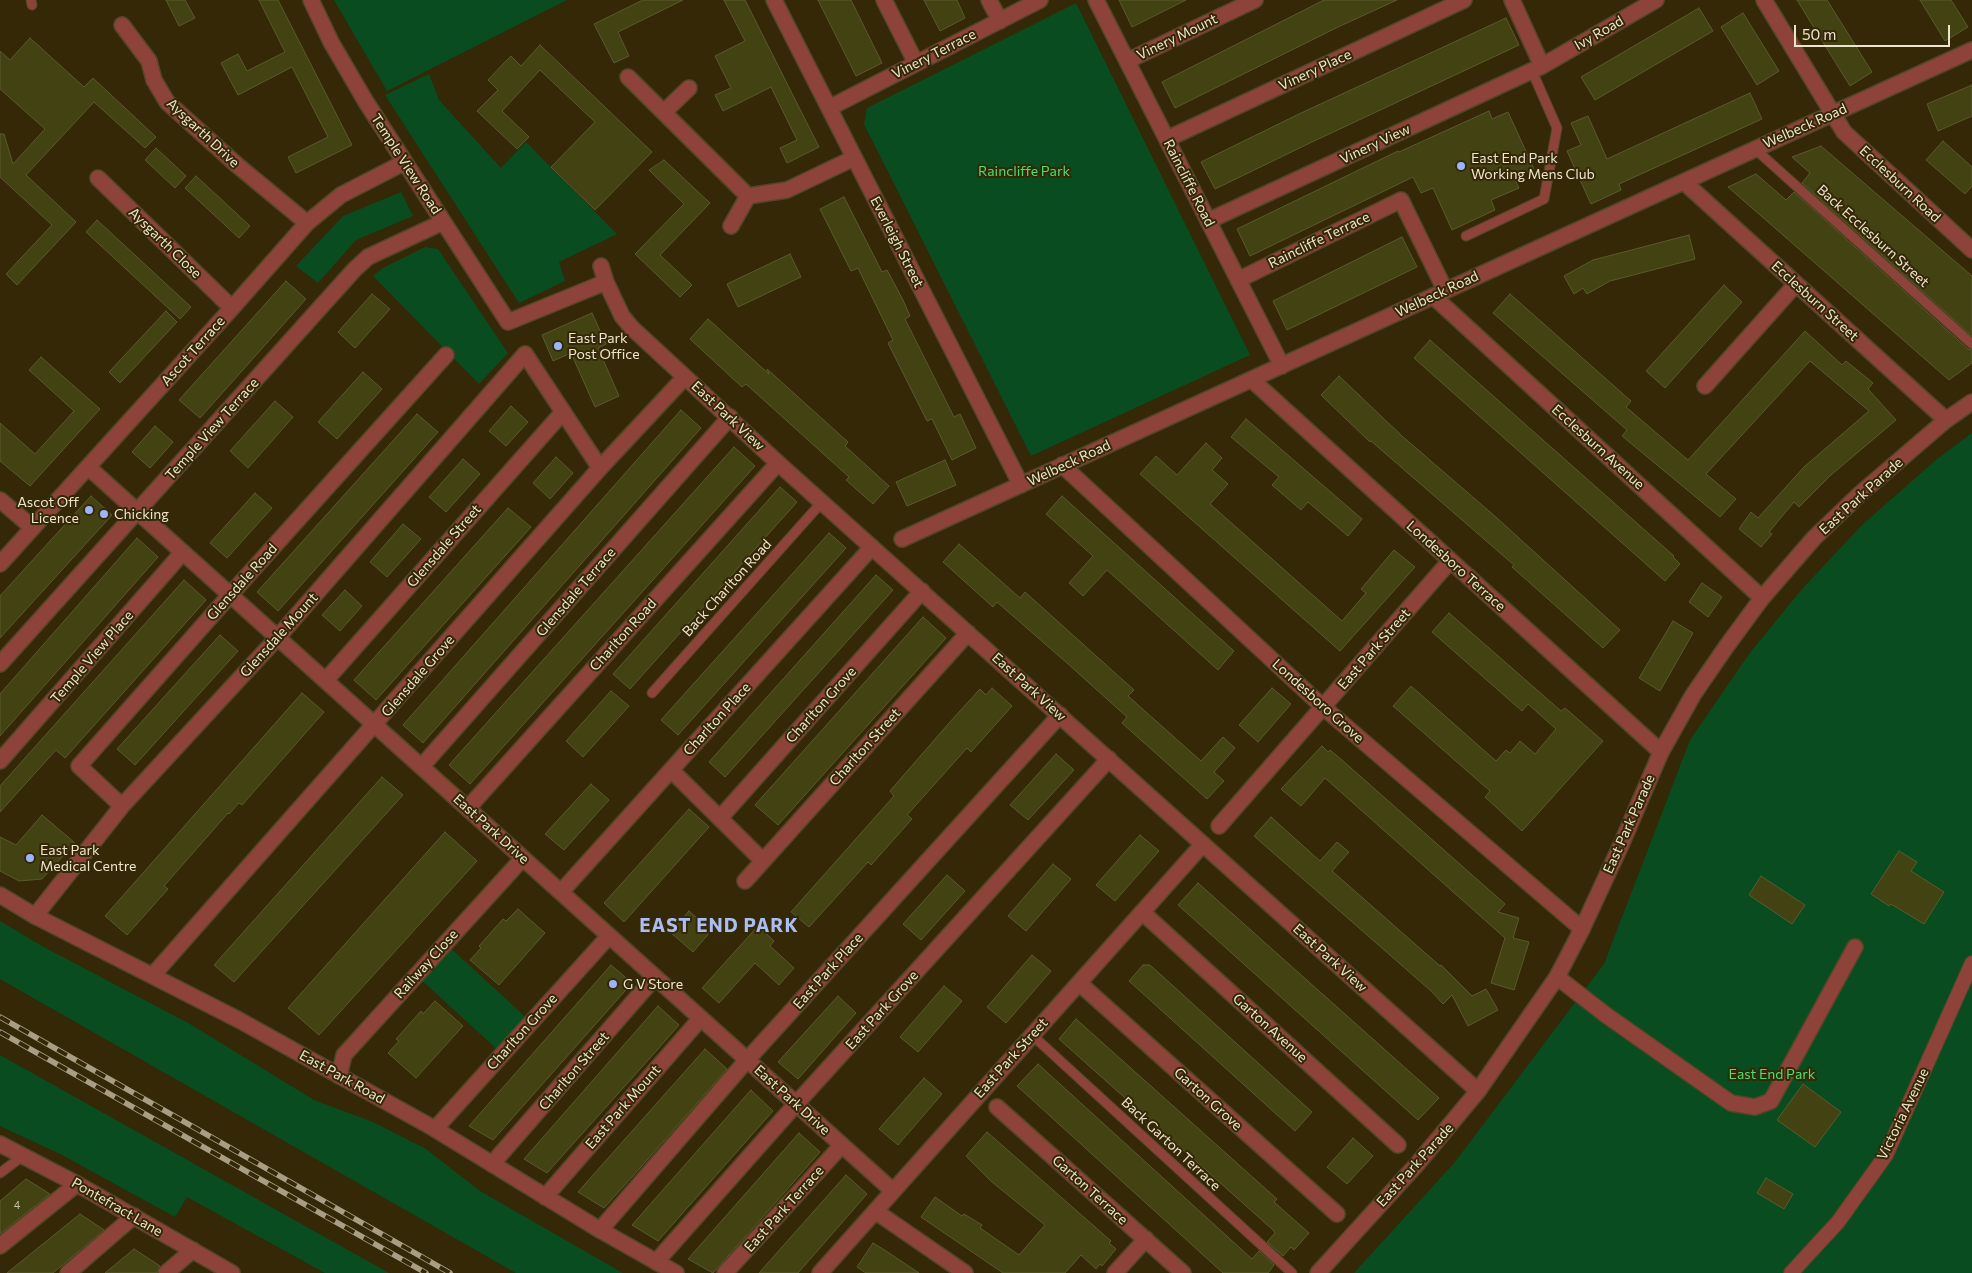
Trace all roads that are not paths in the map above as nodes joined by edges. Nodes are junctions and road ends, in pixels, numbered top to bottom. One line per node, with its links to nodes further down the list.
1 (311, 0): 26 (street, Temple View Road)
2 (774, 0): 20 (street, Everleigh Street)
3 (884, 0): 16 (street)
4 (989, 0): 12 (street)
5 (1040, 0): 12 (street, Vinery Terrace)
6 (1096, 0): 15 (street, Raincliffe Road)
7 (1254, 0): 15 (street, Vinery Mount)
8 (1464, 0): 23 (street, Vinery Place)
9 (1512, 0): 17 (street)
10 (1656, 0): 17 (street, Ivy Road)
11 (1764, 0): 22 (street, Ecclesburn Road)
12 (1000, 20): 16 (street, Vinery Terrace)
13 (122, 25): 32 (street, Aysgarth Drive)
14 (1972, 50): 22 (street, Welbeck Road)
15 (1127, 61): 23 (street, Raincliffe Road)
16 (916, 63): 20 (street, Vinery Terrace)
17 (1537, 69): 30 (street, Vinery View); 34 (lane)
18 (628, 77): 21 (street)
19 (688, 88): 21 (street)
20 (829, 108): 25 (street, Everleigh Street)
21 (664, 112): 29 (street)
22 (1833, 114): 24 (street, Welbeck Road); 35 (street, Ecclesburn Road)
23 (1167, 139): 30 (street, Raincliffe Road)
24 (1755, 149): 28 (street, Welbeck Road); 42 (lane, Back Ecclesburn Street)
25 (854, 158): 29 (street); 56 (street, Everleigh Street)
26 (405, 162): 31 (street, Temple View Road); 32 (street, Ascot Terrace)
27 (98, 178): 41 (street, Aysgarth Close)
28 (1684, 182): 39 (street, Ecclesburn Street); 40 (street, Welbeck Road)
29 (748, 196): 33 (street)
30 (1208, 221): 37 (street, Raincliffe Road)
31 (443, 222): 38 (street, Temple View Road); 59 (street, Temple View Terrace)
32 (307, 223): 41 (street, Ascot Terrace)
33 (731, 226)
34 (1466, 236)
35 (1972, 250)
36 (601, 266): 38 (street, East Park View)
37 (1238, 280): 40 (street, Raincliffe Terrace); 44 (street, Raincliffe Road)
38 (606, 282): 45 (street, East Park View)
39 (1796, 284): 47 (street); 51 (street, Ecclesburn Street)
40 (1439, 293): 44 (street, Welbeck Road); 68 (street, Ecclesburn Avenue)
41 (232, 308): 54 (street, Ascot Terrace)
42 (1972, 344)
43 (446, 355): 67 (street, Glensdale Road)
44 (1282, 366): 46 (street, Welbeck Road)
45 (685, 377): 50 (street, East Park View); 55 (street, Glensdale Grove)
46 (1252, 380): 53 (street, Welbeck Road); 64 (street, Londesboro Terrace)
47 (1705, 386)
48 (1972, 402): 51 (street, East Park Parade)
49 (563, 412): 55 (street); 70 (street, Glensdale Mount); 72 (street, Glensdale Street)
50 (730, 417): 52 (street, East Park View); 80 (street, Glensdale Terrace)
51 (1946, 420): 68 (street, East Park Parade)
52 (778, 463): 58 (street, East Park View); 83 (street, Charlton Road)
53 (1062, 465): 56 (street, Welbeck Road); 74 (street, Londesboro Grove)
54 (88, 467): 59 (street, East Park Drive); 60 (street, Ascot Terrace)
55 (600, 468): 76 (street, Glensdale Grove)
56 (1021, 485): 61 (street, Welbeck Road)
57 (0, 500): 60 (street)
58 (822, 502): 62 (street, East Park View); 73 (lane, Back Charlton Road)
59 (138, 511): 63 (street, East Park Drive); 71 (street, Temple View Terrace)
60 (32, 527): 65 (street, Ascot Terrace)
61 (902, 539)
62 (872, 547): 66 (street, East Park View); 81 (street, Charlton Place)
63 (184, 552): 67 (street, East Park Drive); 79 (street, Temple View Place)
64 (1450, 561): 74 (street, East Park Street); 77 (street, Londesboro Terrace)
65 (0, 564)
66 (922, 591): 69 (street, East Park View); 84 (street, Charlton Grove)
67 (230, 594): 70 (street, East Park Drive); 82 (street, Glensdale Road)
68 (1762, 598): 77 (street, East Park Parade)
69 (968, 633): 75 (street, East Park View); 88 (street, Charlton Street)
70 (278, 638): 72 (street, East Park Drive); 82 (street, Glensdale Mount)
71 (0, 664)
72 (326, 680): 76 (street, East Park Drive)
73 (652, 693)
74 (1324, 707): 85 (street, East Park Street); 94 (street, Londesboro Grove)
75 (1060, 715): 78 (street, East Park View); 104 (street, East Park Place)
76 (375, 725): 80 (street, East Park Drive); 98 (street, Glensdale Grove)
77 (1661, 752): 94 (street, East Park Parade)
78 (1109, 759): 86 (street, East Park View); 107 (street, East Park Grove)
79 (0, 761)
80 (422, 766): 83 (street, East Park Drive)
81 (672, 770): 84 (street); 90 (street, Charlton Place)
82 (122, 806): 93 (street, Glensdale Mount)
83 (468, 808): 87 (street, East Park Drive)
84 (720, 818): 88 (street)
85 (1219, 826)
86 (1203, 844): 92 (street, East Park Street); 106 (street, East Park View)
87 (523, 858): 90 (street, East Park Drive); 105 (street, Railway Close)
88 (763, 861): 89 (street, Charlton Street)
89 (745, 881)
90 (561, 892): 95 (street, East Park Drive)
91 (0, 895): 93 (street, East Park Road)
92 (1142, 912): 101 (street, East Park Street); 112 (street, Garton Avenue)
93 (35, 916): 98 (street, East Park Road)
94 (1582, 929): 100 (street, East Park Parade)
95 (609, 936): 99 (street, East Park Drive); 109 (street, Charlton Grove)
96 (1854, 947): 100 (street)
97 (1972, 963): 138 (street, Victoria Avenue)
98 (153, 975): 105 (street, East Park Road)
99 (656, 977): 102 (street, East Park Drive); 114 (street, Charlton Street)
100 (1557, 977): 106 (street, East Park Parade)
101 (1079, 983): 103 (street, East Park Street); 120 (street, Garton Grove)
102 (701, 1018): 104 (street, East Park Drive); 118 (street, East Park Mount)
103 (1032, 1035): 117 (street, East Park Street); 136 (lane, Back Garton Terrace)
104 (747, 1060): 107 (street, East Park Drive); 122 (street, East Park Place)
105 (339, 1076): 109 (street, East Park Road)
106 (1478, 1091): 137 (street, East Park Parade)
107 (796, 1104): 111 (street, East Park Drive); 126 (street, East Park Grove)
108 (997, 1107): 123 (street, Garton Terrace)
109 (435, 1129): 114 (street, East Park Road)
110 (0, 1144): 113 (street, Pontefract Lane)
111 (842, 1145): 117 (street, East Park Drive); 132 (street, East Park Terrace)
112 (1398, 1145)
113 (24, 1155): 115 (lane); 116 (street, Pontefract Lane)
114 (492, 1164): 118 (street, East Park Road)
115 (0, 1173)
116 (77, 1184): 121 (street, Pontefract Lane); 124 (street)
117 (893, 1191): 119 (street, East Park Street)
118 (546, 1196): 122 (street, East Park Road)
119 (875, 1211): 127 (street, East Park Street); 133 (street)
120 (1337, 1214)
121 (134, 1216): 125 (street, Pontefract Lane); 128 (street)
122 (600, 1230): 126 (street, East Park Road)
123 (1146, 1239): 134 (street); 135 (street, Garton Terrace)
124 (0, 1246)
125 (193, 1250): 129 (street); 130 (street, Pontefract Lane)
126 (656, 1262): 131 (street, East Park Road)
127 (824, 1272)
128 (68, 1273)
129 (166, 1273)
130 (232, 1273)
131 (676, 1273)
132 (725, 1273)
133 (965, 1273)
134 (1115, 1273)
135 (1183, 1273)
136 (1292, 1273)
137 (1318, 1273)
138 (1791, 1273)

